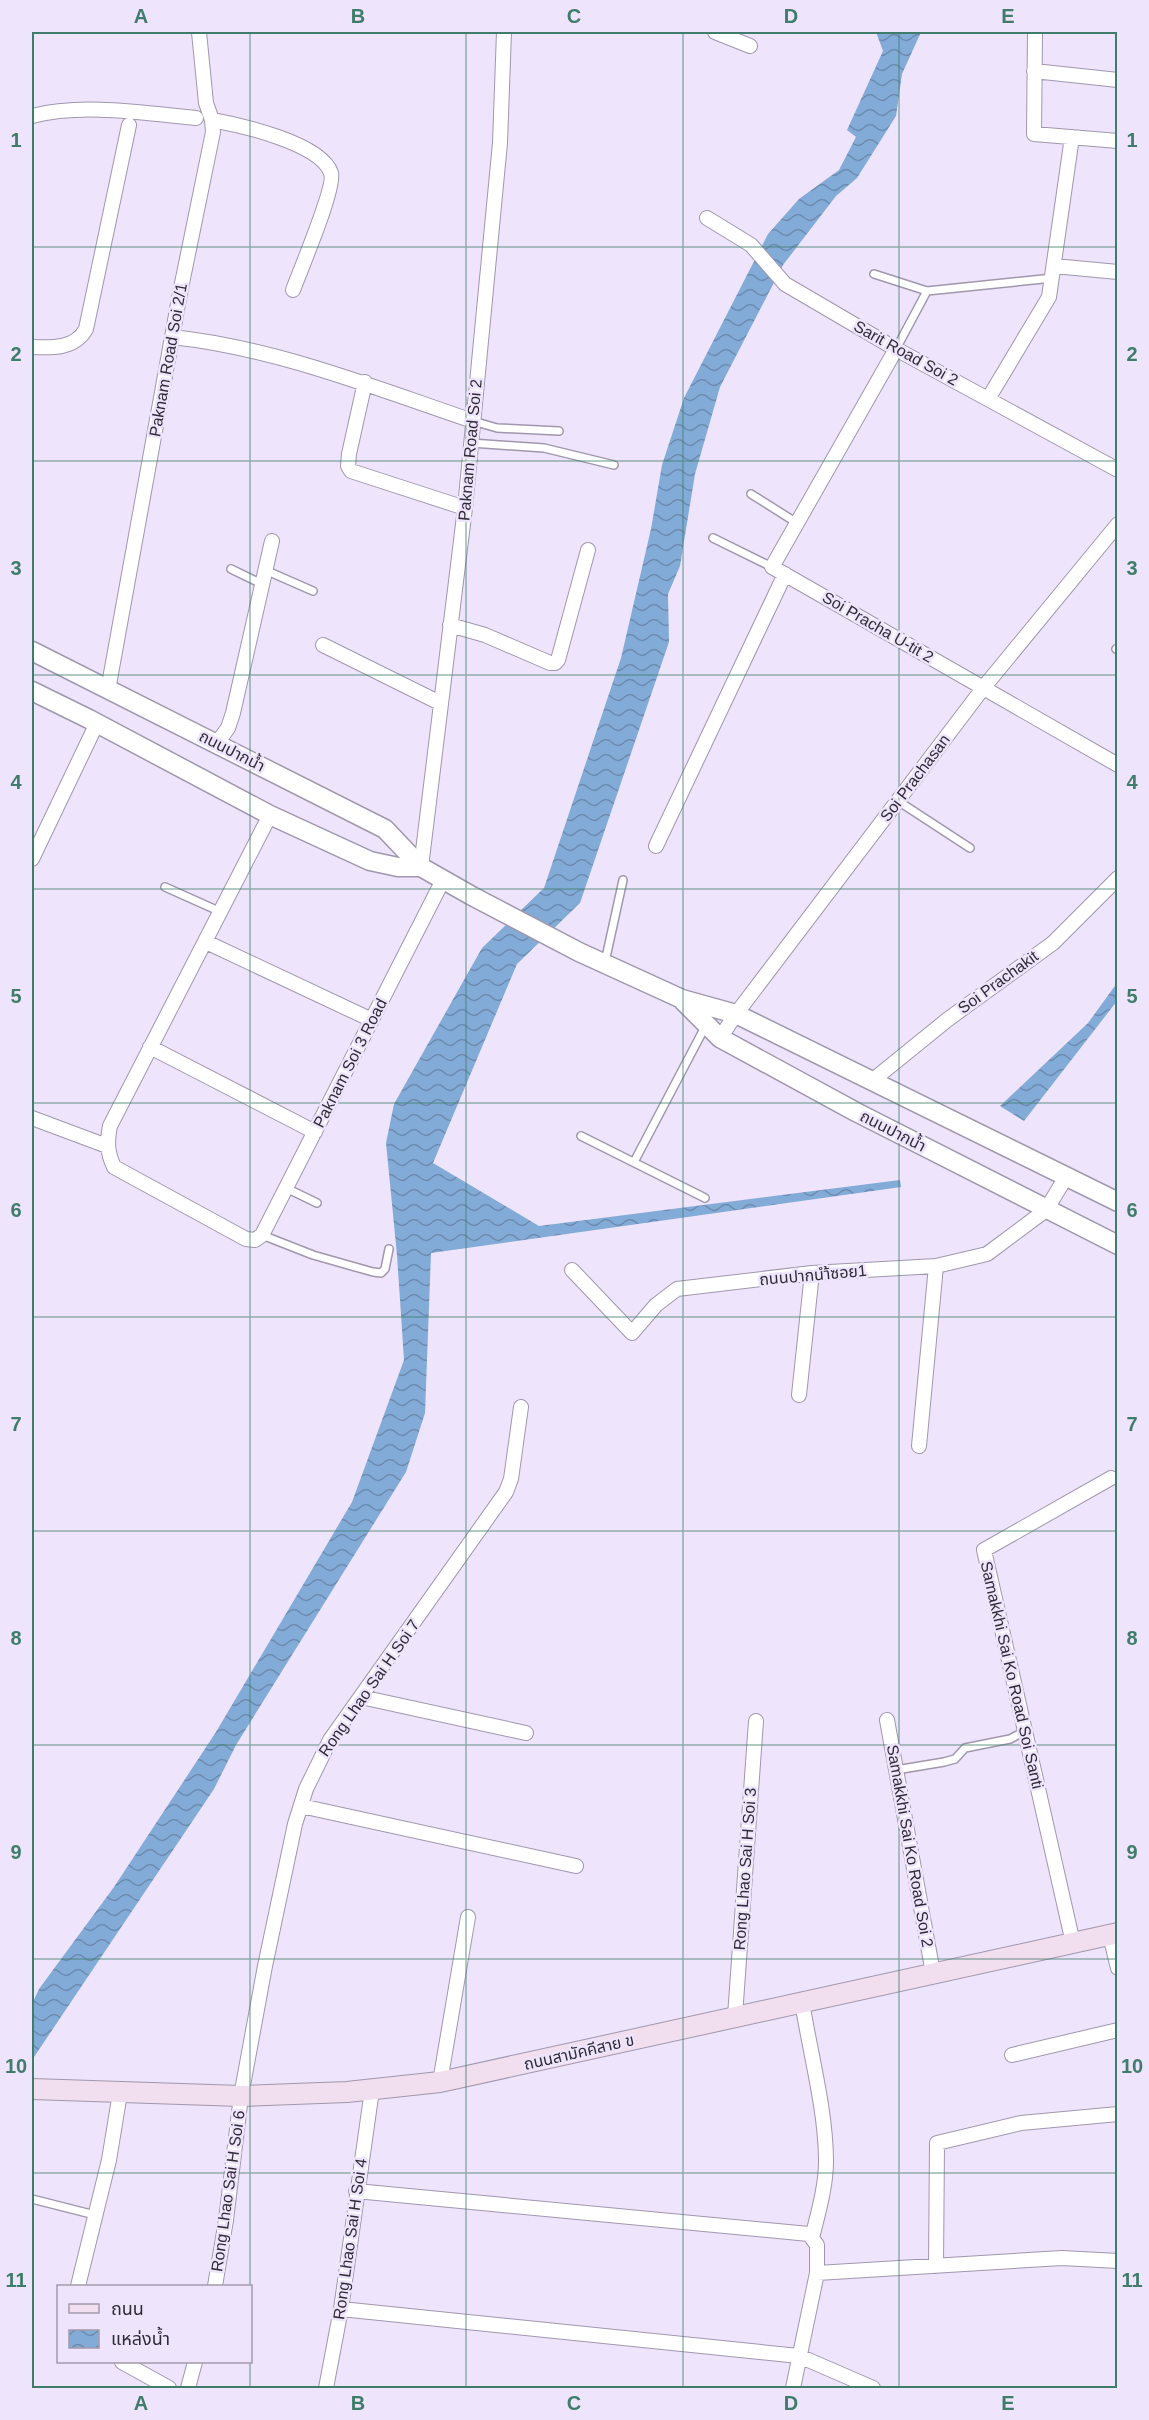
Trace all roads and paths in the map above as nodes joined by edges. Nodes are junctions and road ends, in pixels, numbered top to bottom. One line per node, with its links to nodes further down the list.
1 (199, 32): 10 (street, Paknam Road Soi 2/1)
2 (504, 32): 25 (street, Paknam Road Soi 2)
3 (715, 32): 5 (street)
4 (1035, 32): 6 (street)
5 (750, 46)
6 (1034, 71): 7 (street); 12 (street)
7 (1118, 80)
8 (32, 116): 9 (street)
9 (196, 118)
10 (212, 120): 18 (street); 20 (street, Paknam Road Soi 2/1)
11 (129, 125): 21 (street)
12 (1072, 137): 13 (street); 15 (street)
13 (1118, 141)
14 (707, 218): 22 (street, Sarit Road Soi 2)
15 (1053, 272): 16 (street); 19 (lane); 24 (street)
16 (1118, 272)
17 (874, 274): 19 (lane)
18 (293, 290)
19 (927, 291): 22 (lane)
20 (172, 337): 23 (street); 46 (street, Paknam Road Soi 2/1)
21 (32, 347)
22 (896, 349): 24 (street, Sarit Road Soi 2); 32 (street)
23 (365, 382): 25 (street); 31 (street)
24 (988, 399): 29 (street, Sarit Road Soi 2)
25 (473, 422): 26 (lane); 27 (street, Paknam Road Soi 2)
26 (559, 431)
27 (471, 443): 28 (lane); 31 (street, Paknam Road Soi 2)
28 (614, 465)
29 (1118, 470)
30 (751, 494): 32 (lane)
31 (465, 508): 42 (street, Paknam Road Soi 2)
32 (797, 523): 37 (street)
33 (1118, 524): 45 (street, Soi Prachasan)
34 (713, 538): 37 (lane)
35 (272, 541): 40 (street)
36 (588, 550): 42 (street)
37 (772, 567): 39 (street, Soi Pracha U-tit 2)
38 (231, 570): 40 (lane)
39 (785, 574): 45 (street, Soi Pracha U-tit 2); 54 (street)
40 (264, 577): 41 (lane); 50 (street)
41 (313, 591)
42 (450, 625): 48 (street, Paknam Road Soi 2)
43 (323, 645): 48 (street)
44 (32, 651): 46 (street, ถนนปากน้ำ)
45 (984, 687): 51 (street, Soi Pracha U-tit 2); 52 (street, Soi Prachasan)
46 (108, 690): 50 (street, ถนนปากน้ำ)
47 (32, 691): 49 (street, ถนนปากน้ำ)
48 (440, 703): 57 (street, Paknam Road Soi 2)
49 (97, 723): 53 (street, ถนนปากน้ำ); 56 (street)
50 (217, 743): 57 (street, ถนนปากน้ำ)
51 (1118, 765)
52 (898, 801): 55 (lane); 65 (street, Soi Prachasan)
53 (270, 815): 57 (street, ถนนปากน้ำ); 62 (street)
54 (656, 846)
55 (970, 848)
56 (32, 859)
57 (421, 867): 59 (street, ถนนปากน้ำ)
58 (1118, 878): 70 (street, Soi Prachakit)
59 (443, 880): 64 (street, ถนนปากน้ำ); 67 (street, Paknam Soi 3 Road)
60 (623, 880): 64 (lane)
61 (165, 887): 62 (lane)
62 (221, 912): 63 (street)
63 (206, 942): 67 (street); 69 (street)
64 (604, 963): 66 (street, ถนนปากน้ำ)
65 (736, 1014): 66 (street, ถนนปากน้ำ); 68 (street, Soi Prachasan); 70 (street, ถนนปากน้ำ)
66 (711, 1016): 68 (street, ถนนปากน้ำ); 75 (lane)
67 (372, 1020): 72 (street, Paknam Soi 3 Road)
68 (720, 1038): 81 (street, ถนนปากน้ำ)
69 (150, 1047): 72 (street); 74 (street)
70 (873, 1080): 76 (street, ถนนปากน้ำ)
71 (32, 1118): 74 (street)
72 (315, 1132): 77 (street, Paknam Soi 3 Road)
73 (581, 1136): 75 (lane)
74 (107, 1146): 82 (street)
75 (633, 1162): 78 (lane)
76 (1066, 1177): 79 (street, ถนนปากน้ำ); 81 (street, ถนนปากนำ้ซอย1)
77 (286, 1188): 80 (lane); 82 (street, Paknam Soi 3 Road)
78 (705, 1198)
79 (1118, 1202)
80 (317, 1203)
81 (1046, 1210): 83 (street, ถนนปากน้ำ); 85 (street, ถนนปากนำ้ซอย1)
82 (256, 1238): 84 (lane)
83 (1118, 1245)
84 (389, 1250)
85 (936, 1266): 87 (street, ถนนปากนำ้ซอย1); 90 (street)
86 (572, 1270): 87 (street, ถนนปากนำ้ซอย1)
87 (812, 1273): 88 (street)
88 (799, 1395)
89 (521, 1407): 92 (street, Rong Lhao Sai H Soi 7)
90 (919, 1446)
91 (1112, 1478): 95 (street, Samakkhi Sai Ko Road Soi Santi)
92 (361, 1697): 96 (street); 98 (street, Rong Lhao Sai H Soi 7)
93 (887, 1720): 97 (street, Samakkhi Sai Ko Road Soi 2)
94 (756, 1721): 106 (street, Rong Lhao Sai H Soi 3)
95 (1025, 1731): 97 (lane); 102 (street, Samakkhi Sai Ko Road Soi Santi)
96 (526, 1733)
97 (896, 1770): 104 (street, Samakkhi Sai Ko Road Soi 2)
98 (301, 1806): 99 (street); 113 (street, Rong Lhao Sai H Soi 7)
99 (576, 1866)
100 (468, 1917): 109 (street)
101 (1114, 1934): 102 (main road, ถนนสามัคคีสาย ข); 103 (street)
102 (1073, 1943): 104 (main road, ถนนสามัคคีสาย ข)
103 (1118, 1968)
104 (933, 1973): 105 (main road, ถนนสามัคคีสาย ข)
105 (802, 2002): 106 (main road, ถนนสามัคคีสาย ข); 118 (street)
106 (735, 2016): 109 (main road, ถนนสามัคคีสาย ข)
107 (1118, 2030): 108 (street)
108 (1012, 2055)
109 (440, 2082): 111 (main road, ถนนสามัคคีสาย ข)
110 (32, 2089): 112 (main road, ถนนสามัคคีสาย ข)
111 (372, 2090): 113 (main road, ถนนสามัคคีสาย ข); 115 (street, Rong Lhao Sai H Soi 4)
112 (120, 2092): 113 (main road, ถนนสามัคคีสาย ข); 117 (street)
113 (241, 2096): 123 (street, Rong Lhao Sai H Soi 6)
114 (1118, 2114): 120 (street)
115 (356, 2191): 118 (street); 124 (street, Rong Lhao Sai H Soi 4)
116 (32, 2199): 117 (lane)
117 (95, 2215): 122 (street)
118 (812, 2238): 121 (street)
119 (1118, 2260): 120 (street)
120 (936, 2266): 121 (street)
121 (817, 2273): 125 (street)
122 (78, 2285)
123 (215, 2285)
124 (341, 2309): 125 (street); 130 (street, Rong Lhao Sai H Soi 4)
125 (799, 2355): 131 (street); 132 (street)
126 (125, 2363): 128 (street)
127 (194, 2363): 129 (street)
128 (169, 2388)
129 (188, 2388)
130 (326, 2388)
131 (793, 2388)
132 (873, 2388)

